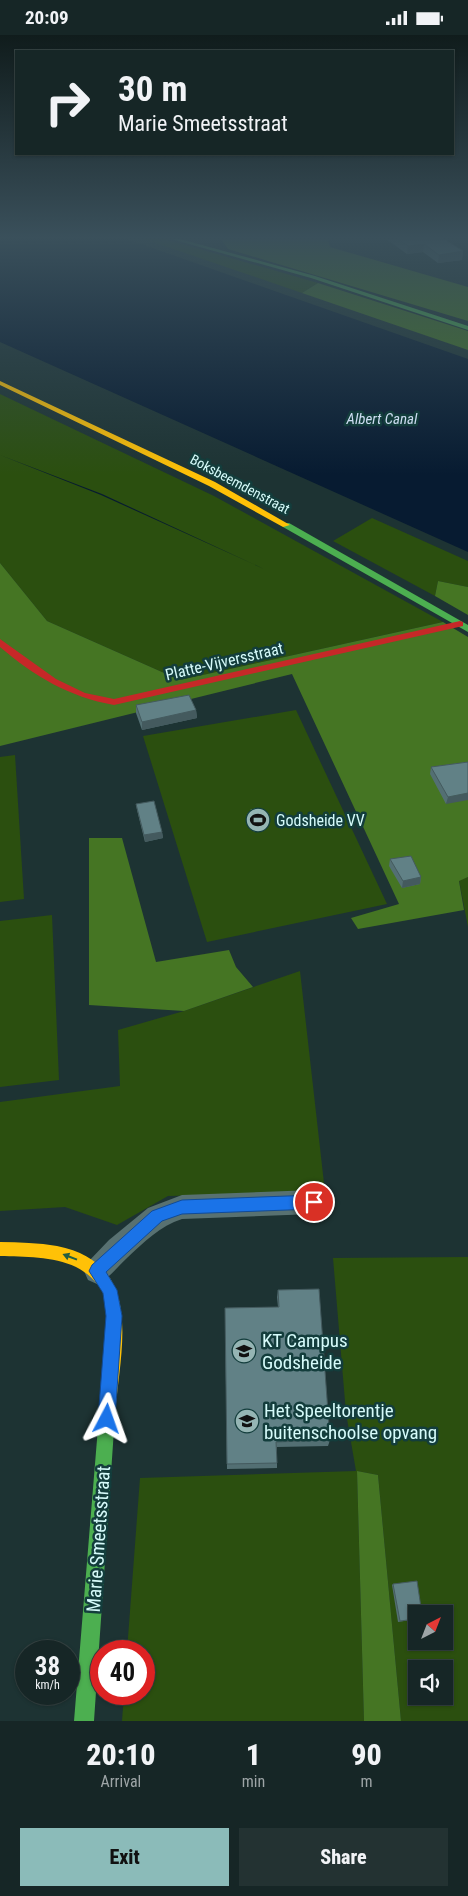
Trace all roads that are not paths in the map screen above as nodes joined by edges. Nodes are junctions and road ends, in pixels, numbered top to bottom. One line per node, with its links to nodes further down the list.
1 (437, 318): 2 (street)
2 (468, 328)
3 (0, 383): 4 (street, Boksbeemdenstraat)
4 (464, 627): 5 (street, Platte-Vijversstraat)
5 (0, 642)
6 (314, 1202): 8 (street)
7 (0, 1249): 8 (street, Marie Smeetsstraat, one-way to 7)
8 (97, 1271): 9 (street, Marie Smeetsstraat)
9 (84, 1721)

